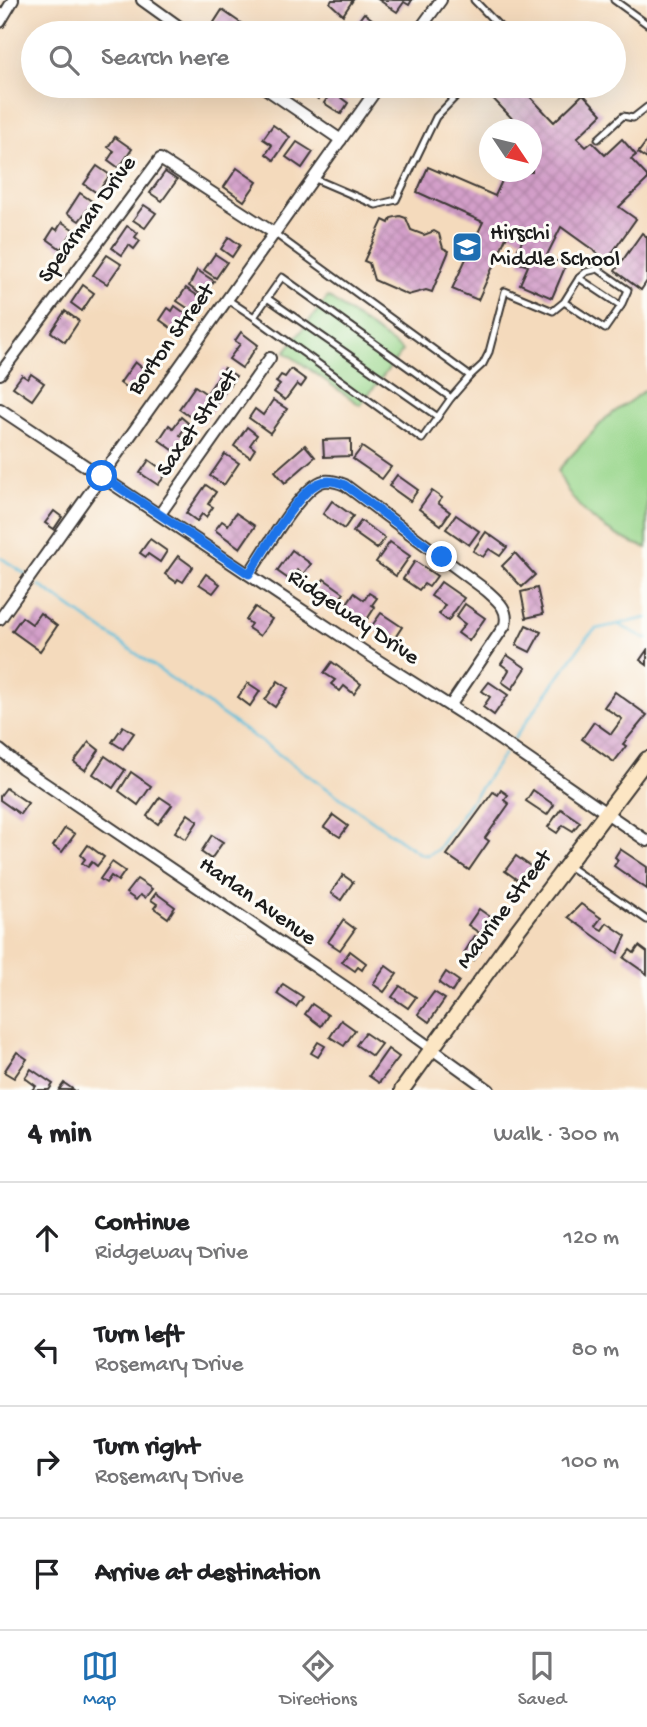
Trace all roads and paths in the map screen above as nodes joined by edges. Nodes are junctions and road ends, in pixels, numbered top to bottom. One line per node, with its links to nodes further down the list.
1 (13, 0): 9 (street)
2 (142, 0): 6 (street)
3 (441, 0): 7 (street)
4 (474, 0): 8 (lane)
5 (614, 0): 10 (lane)
6 (171, 21)
7 (426, 21)
8 (494, 21)
9 (0, 22)
10 (647, 24)
11 (280, 98): 16 (street)
12 (371, 98): 16 (street, Borton Street)
13 (454, 98): 17 (lane)
14 (647, 107): 15 (lane)
15 (598, 139)
16 (341, 140): 17 (street, Borton Street)
17 (313, 178): 18 (street, Borton Street)
18 (274, 233): 21 (street, Borton Street); 26 (street, Spearman Drive); 27 (lane)
19 (579, 278): 22 (lane); 23 (lane); 23 (lane)
20 (267, 298): 24 (lane); 28 (lane); 30 (lane)
21 (227, 299): 24 (lane); 31 (street, Borton Street)
22 (564, 302): 23 (lane); 27 (lane)
23 (621, 306)
24 (254, 317): 30 (lane)
25 (270, 358): 32 (street, Saxet Street)
26 (0, 374)
27 (470, 376): 28 (lane)
28 (451, 398): 30 (lane)
29 (0, 409): 31 (street, Ridgeway Drive)
30 (438, 417)
31 (102, 476): 32 (street, Ridgeway Drive); 34 (street, Borton Street)
32 (160, 514): 33 (street, Ridgeway Drive)
33 (249, 574): 35 (street, Ridgeway Drive); 35 (street)
34 (0, 619)
35 (450, 706): 38 (street, Ridgeway Drive)
36 (0, 750): 42 (street, Harlan Avenue)
37 (647, 759): 38 (street, Maurine Street)
38 (607, 813): 39 (street, Ridgeway Drive); 40 (street, Maurine Street)
39 (647, 841)
40 (567, 866): 41 (lane); 42 (street, Maurine Street)
41 (647, 920)
42 (432, 1049): 43 (street, Maurine Street); 44 (street, Harlan Avenue)
43 (402, 1090)
44 (489, 1090)

